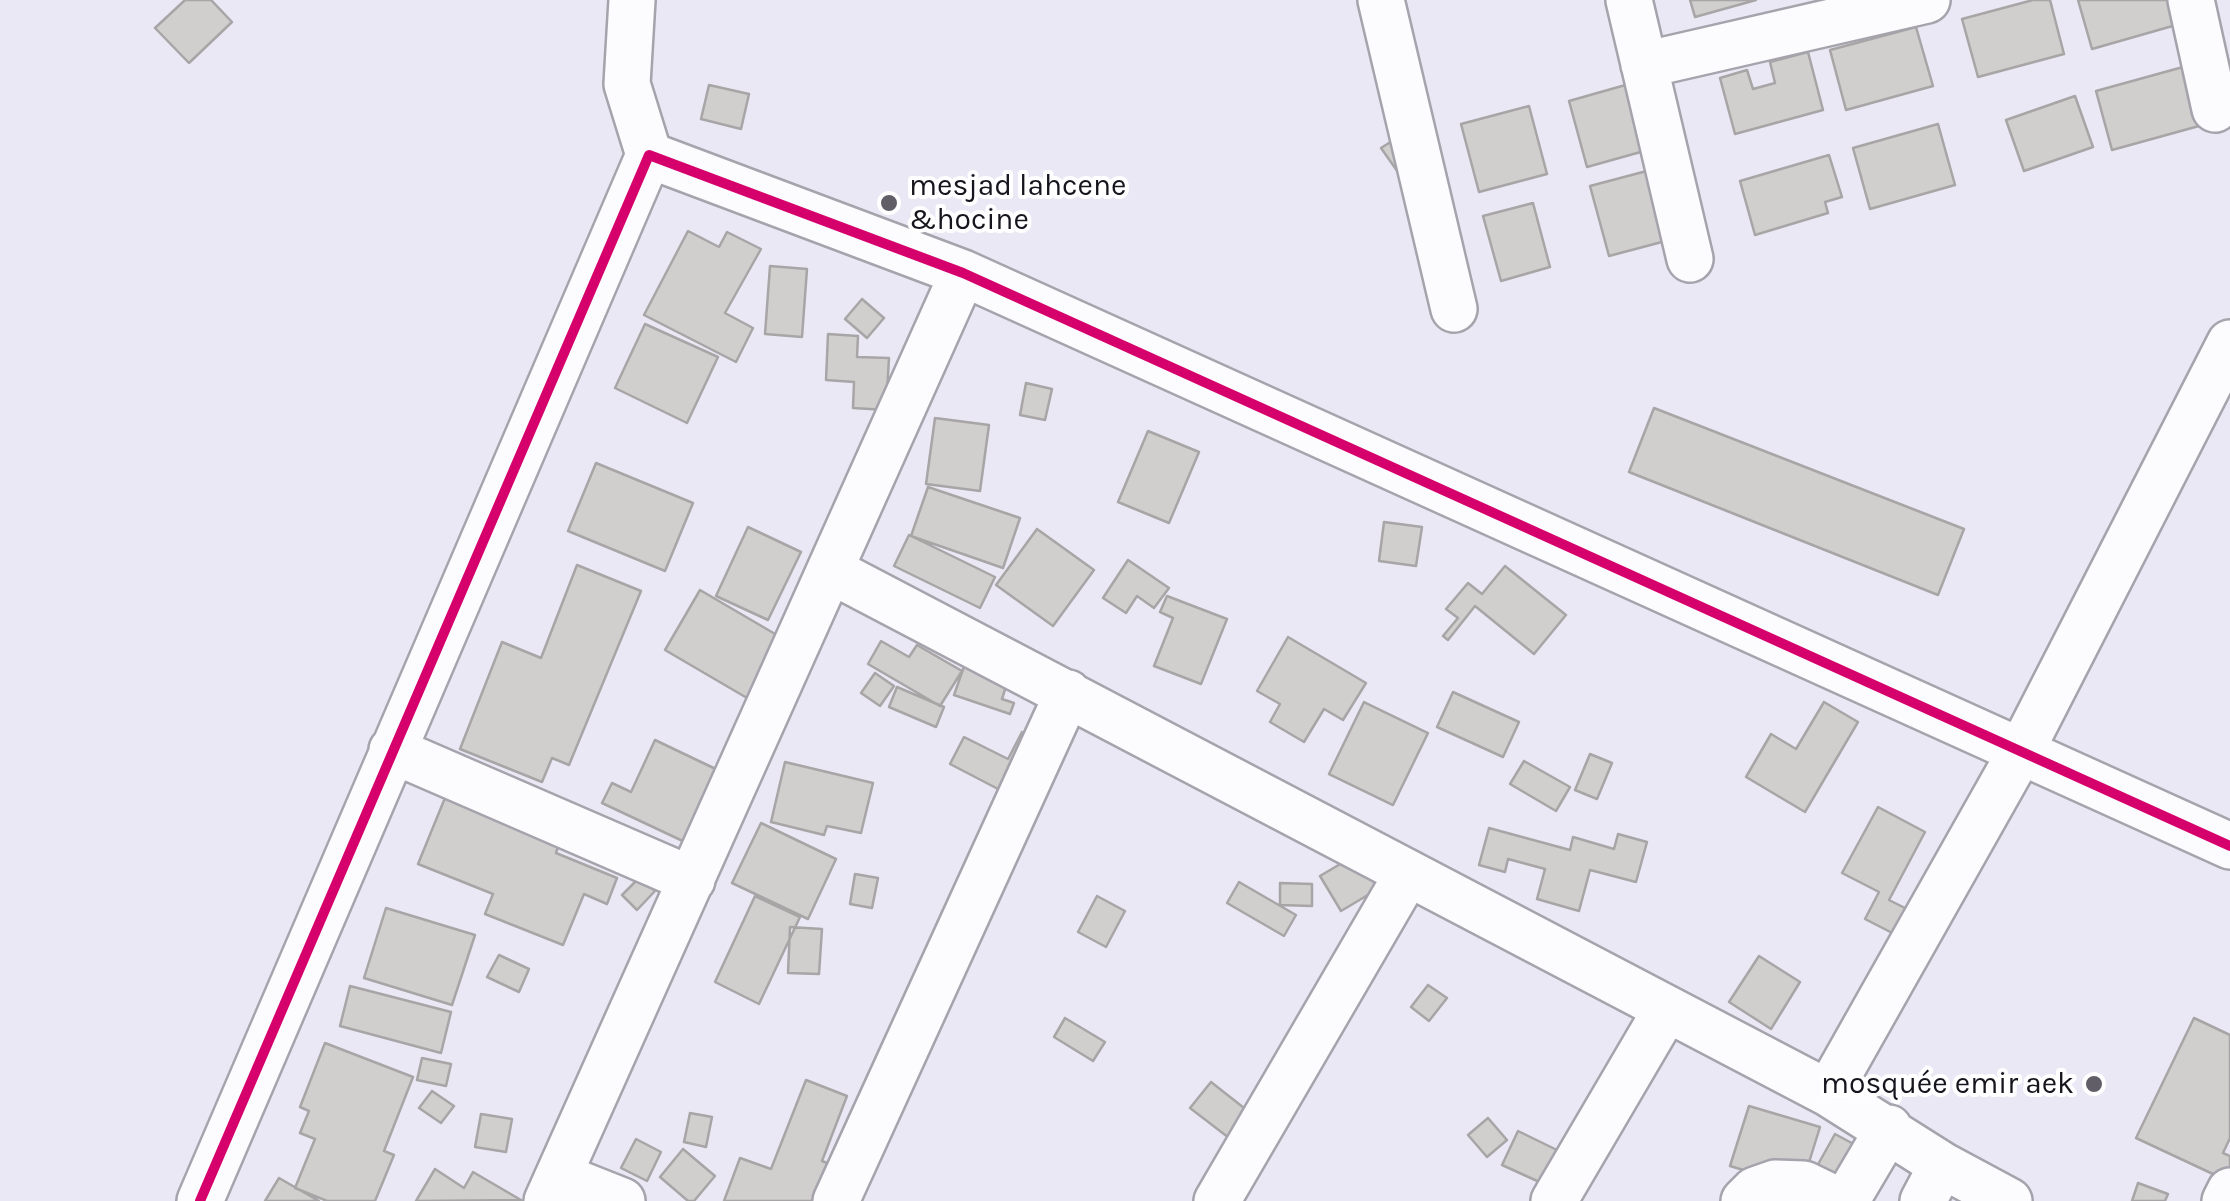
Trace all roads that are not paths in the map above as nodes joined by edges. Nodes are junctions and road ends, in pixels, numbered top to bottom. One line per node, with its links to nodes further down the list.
1 (632, 0): 8 (street)
2 (1381, 0): 11 (street)
3 (1628, 0): 6 (street)
4 (1928, 0): 6 (street)
5 (2191, 0): 7 (street)
6 (1644, 65): 9 (street)
7 (2215, 110)
8 (648, 156): 10 (street); 15 (street)
9 (1690, 259)
10 (963, 273): 13 (street); 16 (street)
11 (1454, 309)
12 (2230, 343): 16 (street)
13 (830, 570): 14 (street); 19 (street)
14 (1068, 692): 18 (street); 28 (street)
15 (392, 750): 19 (street); 26 (street)
16 (2021, 751): 17 (street); 21 (street)
17 (2230, 846)
18 (1408, 873): 20 (street); 29 (street)
19 (692, 880): 24 (street)
20 (1666, 1010): 21 (street); 30 (street)
21 (1828, 1093): 22 (street)
22 (1889, 1128): 23 (street); 32 (street)
23 (1933, 1183): 33 (street)
24 (553, 1189): 27 (street)
25 (2230, 1191): 34 (street)
26 (200, 1201)
27 (622, 1201)
28 (836, 1201)
29 (1217, 1201)
30 (1554, 1201)
31 (1744, 1201): 32 (street)
32 (1842, 1201)
33 (2009, 1201)
34 (2225, 1201)

